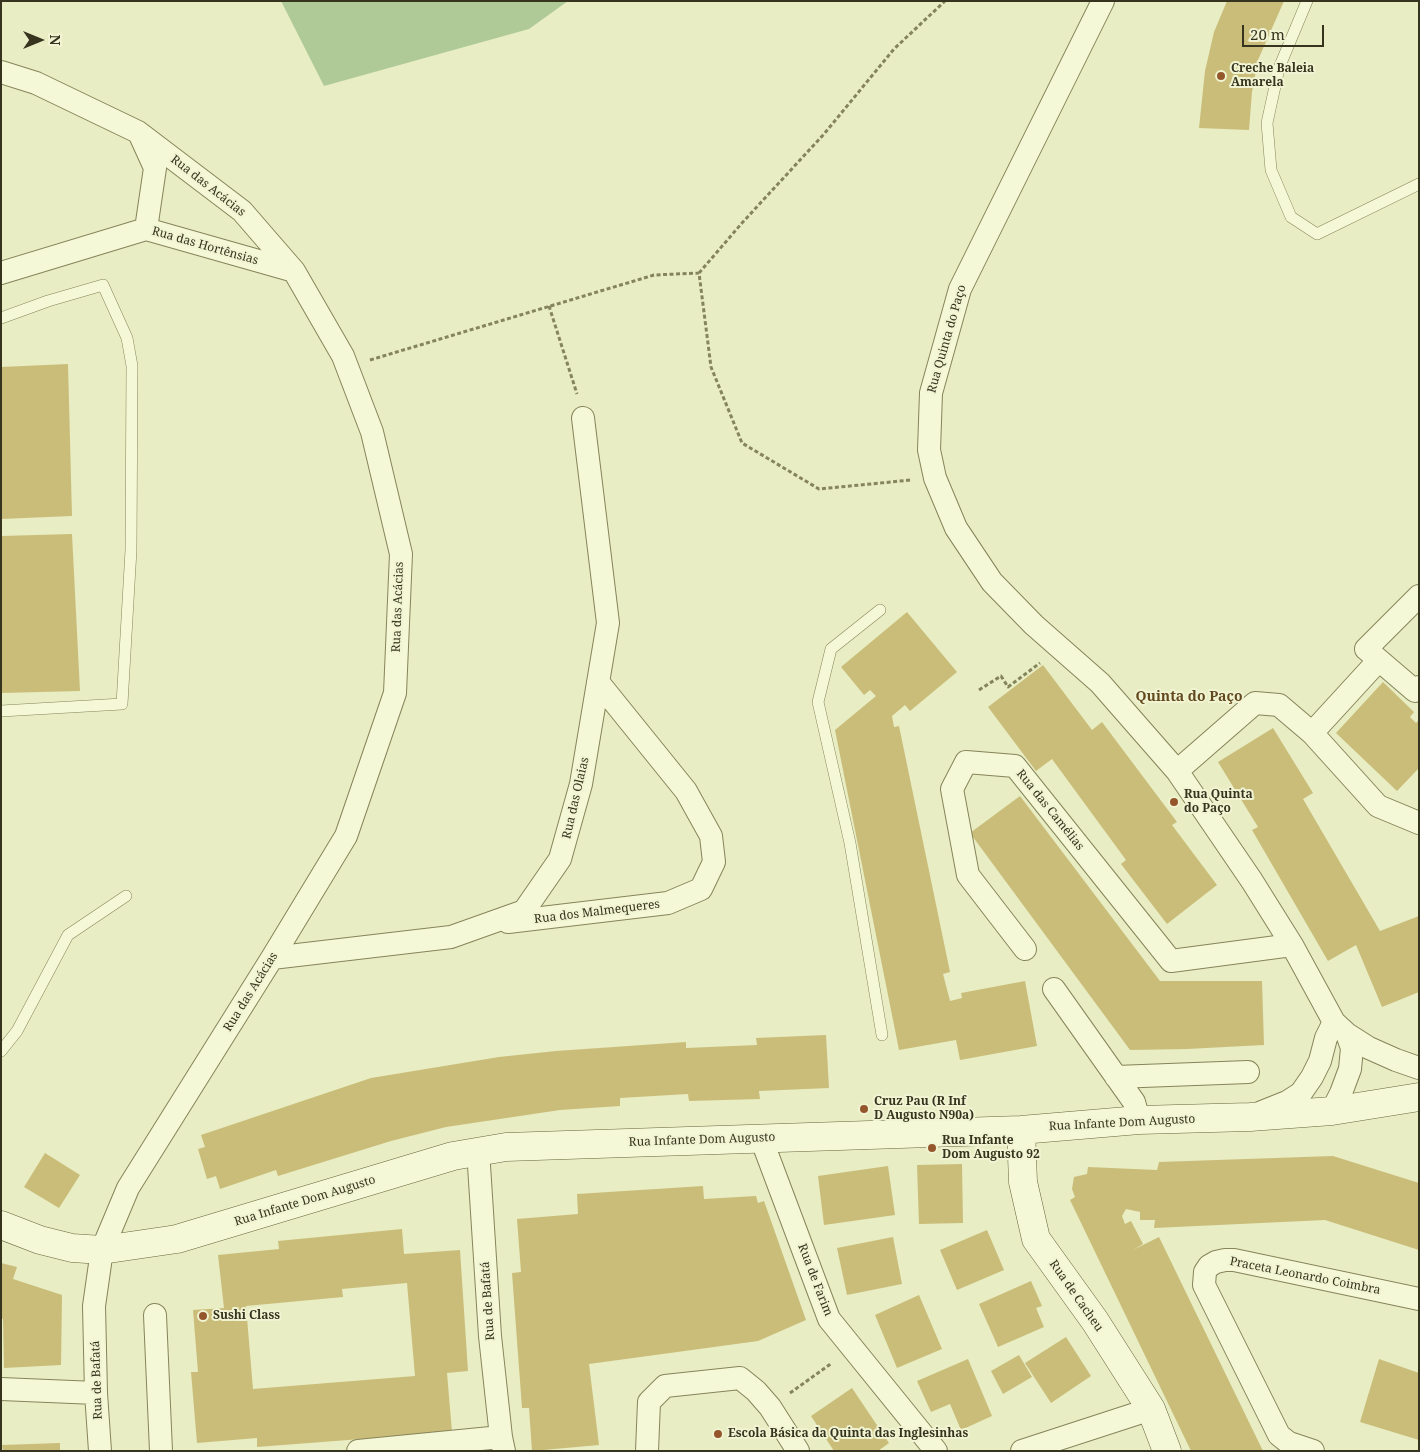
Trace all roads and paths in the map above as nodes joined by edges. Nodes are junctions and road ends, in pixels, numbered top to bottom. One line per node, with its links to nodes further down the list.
1 (945, 1): 10 (path)
2 (1103, 1): 15 (street, Rua Quinta do Paço)
3 (1307, 1): 6 (lane)
4 (1, 72): 5 (street, Rua das Acácias)
5 (138, 132): 7 (street); 8 (street, Rua das Acácias)
6 (1419, 184)
7 (146, 229): 8 (street, Rua das Hortênsias); 9 (street, Rua das Hortênsias)
8 (294, 271): 13 (street, Rua das Acácias)
9 (1, 273)
10 (699, 273): 11 (path); 15 (path)
11 (549, 306): 13 (path); 14 (path)
12 (1, 318): 23 (lane)
13 (343, 356): 31 (street, Rua das Acácias)
14 (583, 418): 20 (street, Rua das Olaias)
15 (935, 478): 25 (street, Rua Quinta do Paço)
16 (1419, 596): 18 (street)
17 (880, 610): 34 (lane)
18 (1378, 661): 21 (street); 24 (street)
19 (1041, 663): 22 (path)
20 (598, 682): 28 (street, Rua das Olaias); 28 (street, Rua dos Malmequeres)
21 (1419, 687)
22 (980, 690)
23 (1, 711)
24 (1312, 733): 25 (street); 26 (street)
25 (1177, 771): 29 (street, Rua Quinta do Paço)
26 (1419, 823)
27 (126, 896): 35 (lane)
28 (483, 926): 31 (street, Rua das Olaias)
29 (1292, 945): 30 (street, Rua das Camélias); 33 (street, Rua Quinta do Paço)
30 (1025, 949)
31 (272, 958): 48 (street, Rua das Acácias)
32 (1054, 989): 39 (street)
33 (1340, 1028): 36 (street); 37 (street, Rua Quinta do Paço); 41 (street, Rua Quinta do Paço)
34 (882, 1035)
35 (1, 1051)
36 (1320, 1061): 41 (street); 42 (street)
37 (1419, 1068)
38 (1248, 1072): 39 (street)
39 (1116, 1077): 43 (street)
40 (1419, 1098): 41 (main road, Rua Infante Dom Augusto)
41 (1332, 1111): 42 (main road, Rua Infante Dom Augusto)
42 (1250, 1117): 43 (main road, Rua Infante Dom Augusto)
43 (1139, 1120): 44 (main road, Rua Infante Dom Augusto)
44 (1021, 1130): 45 (main road, Rua Infante Dom Augusto); 55 (main road, Rua de Cacheu)
45 (761, 1138): 46 (main road, Rua Infante Dom Augusto); 51 (street, Rua de Farim)
46 (478, 1150): 48 (main road, Rua Infante Dom Augusto); 56 (street, Rua de Bafatá)
47 (1, 1225): 48 (main road, Rua Infante Dom Augusto)
48 (102, 1250): 53 (street, Rua de Bafatá)
49 (1419, 1299): 65 (street, Praceta Leonardo Coimbra)
50 (154, 1315): 58 (street)
51 (852, 1348): 54 (path); 62 (street, Rua de Farim)
52 (1, 1388): 53 (street)
53 (96, 1393): 57 (street, Rua de Bafatá)
54 (770, 1407): 60 (street); 61 (street)
55 (1151, 1409): 63 (street); 64 (main road, Rua de Cacheu)
56 (502, 1444): 59 (street)
57 (100, 1451)
58 (162, 1451)
59 (358, 1451)
60 (647, 1451)
61 (798, 1451)
62 (936, 1451)
63 (1022, 1451)
64 (1166, 1451)
65 (1313, 1451)

